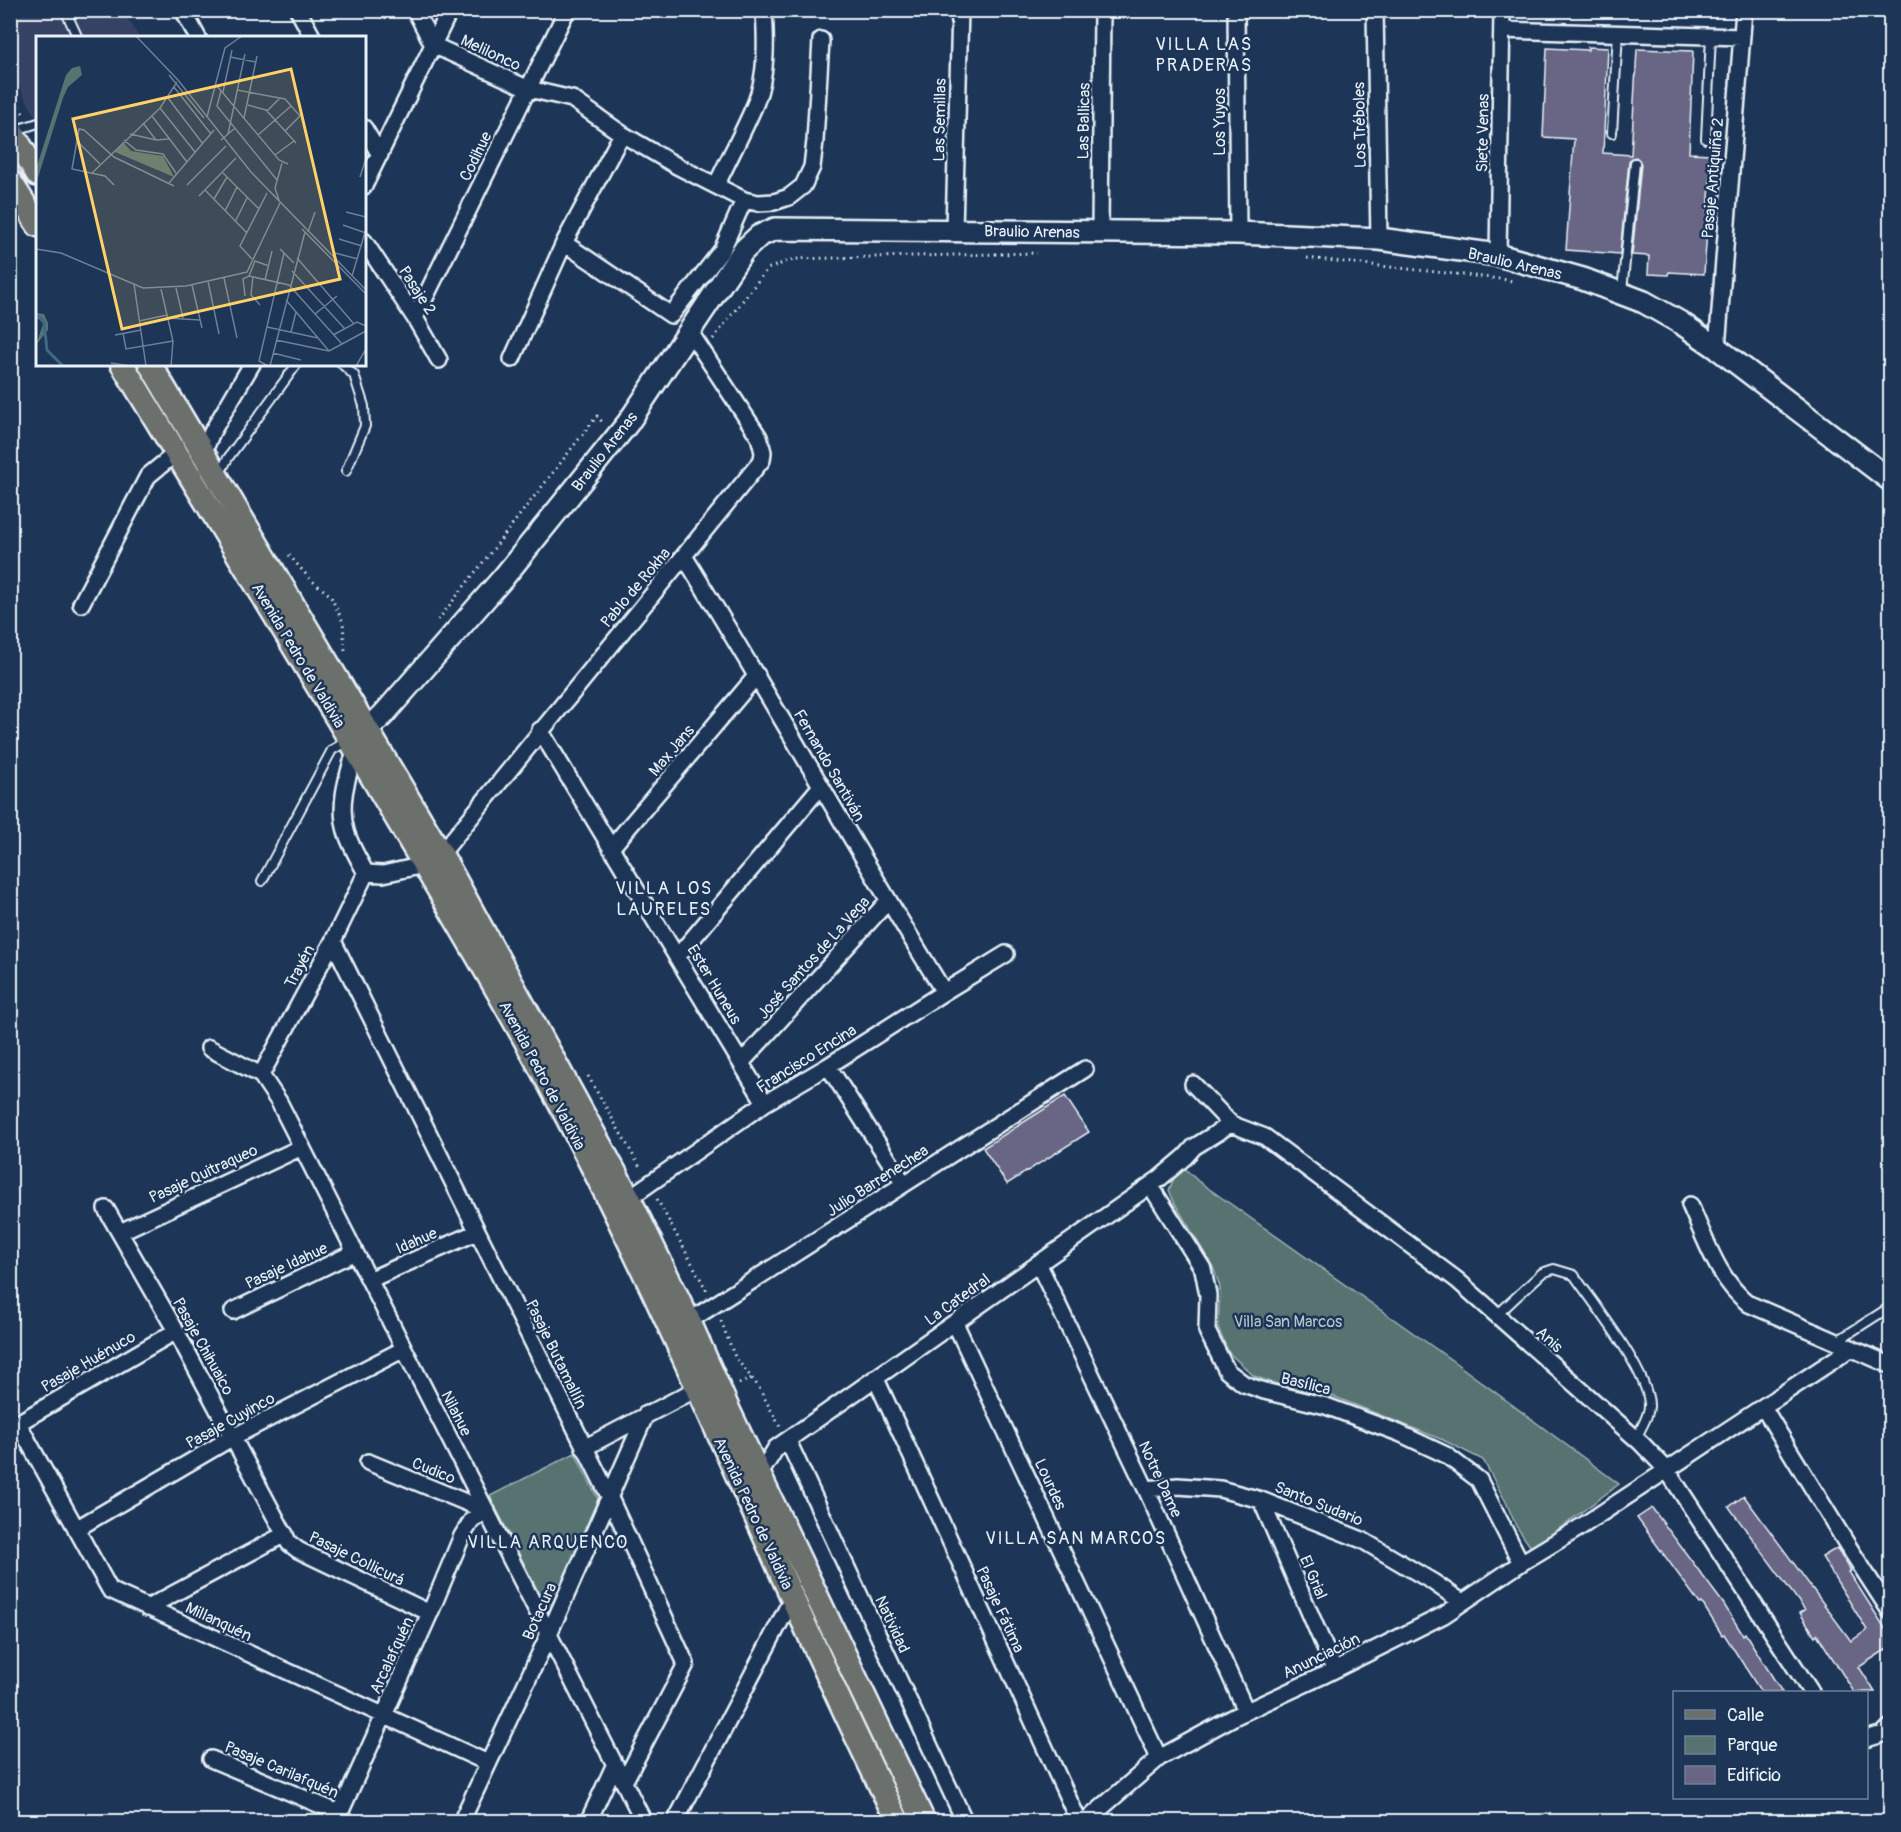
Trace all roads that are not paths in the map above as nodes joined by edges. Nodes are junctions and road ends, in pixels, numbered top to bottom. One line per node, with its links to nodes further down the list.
1 (65, 10): 16 (lane)
2 (183, 10): 17 (street)
3 (298, 10): 18 (street)
4 (415, 10): 22 (street, Melilonco)
5 (450, 10): 22 (street)
6 (567, 10): 23 (street, Codihue)
7 (764, 10): 35 (street)
8 (960, 10): 38 (street, Las Semillas)
9 (1102, 10): 39 (street, Las Ballicas)
10 (1236, 10): 40 (street, Los Yuyos)
11 (1376, 10): 41 (street, Los Tréboles)
12 (1502, 10): 14 (street, Siete Venas)
13 (1744, 10): 20 (street, Pasaje Antiquiña 2)
14 (1502, 30): 15 (street); 44 (street, Siete Venas)
15 (1618, 33): 19 (street); 27 (lane)
16 (77, 36)
17 (197, 36)
18 (312, 36)
19 (1712, 36): 20 (street); 29 (lane)
20 (1742, 37): 48 (street, Pasaje Antiquiña 2)
21 (820, 40): 36 (street)
22 (434, 45): 23 (street, Melilonco); 30 (street)
23 (529, 89): 28 (street, Melilonco); 46 (street, Codihue)
24 (36, 124): 25 (lane)
25 (11, 130): 32 (main road)
26 (366, 131): 30 (street)
27 (1612, 133)
28 (622, 134): 35 (street); 42 (street)
29 (1706, 138)
30 (380, 155): 34 (street)
31 (1635, 163): 45 (lane)
32 (36, 172)
33 (10, 181): 37 (main road)
34 (366, 182)
35 (716, 186): 36 (street)
36 (744, 200): 42 (street)
37 (36, 222)
38 (954, 230): 39 (street, Braulio Arenas); 47 (street, Braulio Arenas)
39 (1100, 232): 40 (street, Braulio Arenas)
40 (1238, 232): 41 (street, Braulio Arenas)
41 (1378, 239): 44 (street, Braulio Arenas)
42 (564, 243): 49 (street)
43 (366, 244): 46 (street, Pasaje 2)
44 (1498, 255): 45 (street, Braulio Arenas)
45 (1621, 293): 48 (street, Braulio Arenas)
46 (415, 318): 50 (street, Pasaje 2)
47 (690, 332): 61 (street, Pablo de Rokha); 65 (street, Braulio Arenas)
48 (1717, 348): 60 (street, Braulio Arenas)
49 (512, 359)
50 (439, 360)
51 (123, 366): 56 (main road, Avenida Pedro de Valdivia)
52 (251, 366): 57 (street)
53 (296, 366): 59 (lane)
54 (344, 366): 58 (lane)
55 (157, 369): 57 (main road, Avenida Pedro de Valdivia)
56 (176, 453): 62 (street); 65 (main road, Avenida Pedro de Valdivia)
57 (203, 454): 59 (main road, Avenida Pedro de Valdivia)
58 (346, 471)
59 (217, 478): 65 (main road, Avenida Pedro de Valdivia)
60 (1890, 480)
61 (684, 556): 63 (street, Fernando Santiván); 64 (street, Pablo de Rokha)
62 (81, 604)
63 (758, 675): 66 (street, Fernando Santiván); 67 (street, Max Jans)
64 (540, 730): 67 (street, Ester Huneus); 68 (street, Pablo de Rokha)
65 (358, 740): 68 (main road, Avenida Pedro de Valdivia); 69 (street); 70 (lane)
66 (821, 786): 71 (street, Fernando Santiván); 74 (street)
67 (611, 848): 74 (street, Ester Huneus)
68 (433, 860): 69 (street); 87 (main road, Avenida Pedro de Valdivia); 106 (main road, Avenida Pedro de Valdivia)
69 (366, 873): 72 (street, Trayén)
70 (262, 881)
71 (888, 902): 75 (street, Fernando Santiván); 77 (street, José Santos de La Vega)
72 (333, 941): 80 (street, Trayén); 91 (street, Pasaje Butamallín)
73 (1006, 954): 75 (street, Francisco Encina)
74 (677, 957): 77 (street, Ester Huneus)
75 (944, 992): 78 (street, Francisco Encina)
76 (209, 1048): 80 (street, Nilahue)
77 (741, 1063): 82 (street, Ester Huneus)
78 (828, 1066): 82 (street, Francisco Encina); 86 (street)
79 (1085, 1069): 86 (street, Julio Barrenechea)
80 (261, 1075): 84 (street, Nilahue)
81 (1193, 1084): 83 (street, Anis)
82 (765, 1103): 87 (street, Francisco Encina)
83 (1232, 1124): 85 (street, La Catedral); 97 (street, Anis)
84 (302, 1147): 90 (street, Pasaje Quitraqueo); 92 (street, Nilahue)
85 (1155, 1182): 93 (street, La Catedral); 124 (street, Basílica)
86 (904, 1184): 98 (street, Julio Barrenechea)
87 (629, 1197): 98 (main road, Avenida Pedro de Valdivia)
88 (1690, 1205): 101 (street)
89 (106, 1209): 90 (street, Pasaje Chihuaico)
90 (120, 1232): 100 (street, Pasaje Chihuaico)
91 (477, 1232): 94 (street, Idahue); 114 (street, Pasaje Butamallín)
92 (355, 1252): 94 (street, Nilahue); 96 (street, Pasaje Idahue)
93 (1038, 1263): 99 (street, La Catedral); 118 (street, Notre Dame)
94 (369, 1280): 103 (street, Nilahue)
95 (1890, 1308): 101 (lane)
96 (233, 1311)
97 (1497, 1315): 111 (street, Anis); 111 (lane)
98 (689, 1321): 106 (main road, Avenida Pedro de Valdivia)
99 (955, 1323): 105 (street, La Catedral); 137 (street, Lourdes)
100 (176, 1331): 109 (street, Pasaje Huénuco); 110 (street, Pasaje Chihuaico)
101 (1836, 1342): 102 (street)
102 (1852, 1348): 104 (street); 107 (street, Anunciación)
103 (404, 1349): 110 (street, Pasaje Cuyinco); 121 (street, Nilahue)
104 (1890, 1365)
105 (876, 1379): 112 (street, La Catedral); 150 (street, Pasaje Fátima)
106 (706, 1384): 108 (street); 113 (main road, Avenida Pedro de Valdivia); 125 (main road, Avenida Pedro de Valdivia)
107 (1763, 1407): 116 (street, Anunciación); 128 (street)
108 (646, 1414): 114 (street); 119 (street, Botacura)
109 (18, 1423): 122 (street, Millanquén)
110 (233, 1437): 122 (street, Pasaje Cuyinco); 123 (street, Pasaje Chihuaico)
111 (1636, 1439): 116 (street, Anis)
112 (782, 1445): 113 (street); 117 (street, La Catedral); 149 (street, Natividad)
113 (747, 1447): 117 (main road, Avenida Pedro de Valdivia)
114 (584, 1448): 119 (street, Pasaje Butamallín)
115 (368, 1462): 121 (street, Cudico)
116 (1667, 1470): 124 (street, Anunciación); 132 (street, Anis)
117 (760, 1474): 148 (main road, Avenida Pedro de Valdivia)
118 (1146, 1489): 120 (street, Santo Sudario); 133 (street, Notre Dame)
119 (609, 1496): 130 (street, Botacura); 141 (street, Pasaje Butamallín)
120 (1261, 1500): 126 (street, Santo Sudario); 131 (street, El Grial)
121 (487, 1511): 129 (street, Arcalafquén); 130 (street, Nilahue)
122 (76, 1529): 127 (street, Millanquén)
123 (285, 1534): 127 (street, Pasaje Collicurá); 129 (street, Pasaje Collicurá)
124 (1521, 1563): 126 (street, Anunciación)
125 (793, 1597): 146 (street); 147 (main road, Avenida Pedro de Valdivia)
126 (1462, 1602): 131 (street, Anunciación)
127 (147, 1608): 134 (street, Millanquén)
128 (1890, 1611)
129 (430, 1613): 134 (street, Arcalafquén)
130 (549, 1634): 139 (street, Botacura); 140 (street, Nilahue)
131 (1334, 1669): 133 (street, Anunciación)
132 (1810, 1691)
133 (1246, 1711): 137 (street, Anunciación)
134 (383, 1716): 139 (street, Millanquén); 142 (street, Arcalafquén)
135 (1890, 1727): 136 (street)
136 (1868, 1739)
137 (1160, 1758): 151 (street, Anunciación)
138 (211, 1759): 142 (street, Pasaje Carilafquén)
139 (488, 1763): 143 (street, Botacura)
140 (615, 1764): 141 (street, Nilahue); 144 (street)
141 (624, 1782): 145 (street, Nilahue)
142 (338, 1817)
143 (461, 1821)
144 (588, 1821)
145 (644, 1821)
146 (675, 1821)
147 (898, 1821)
148 (924, 1821)
149 (965, 1821)
150 (1079, 1821)
151 (1085, 1821)

